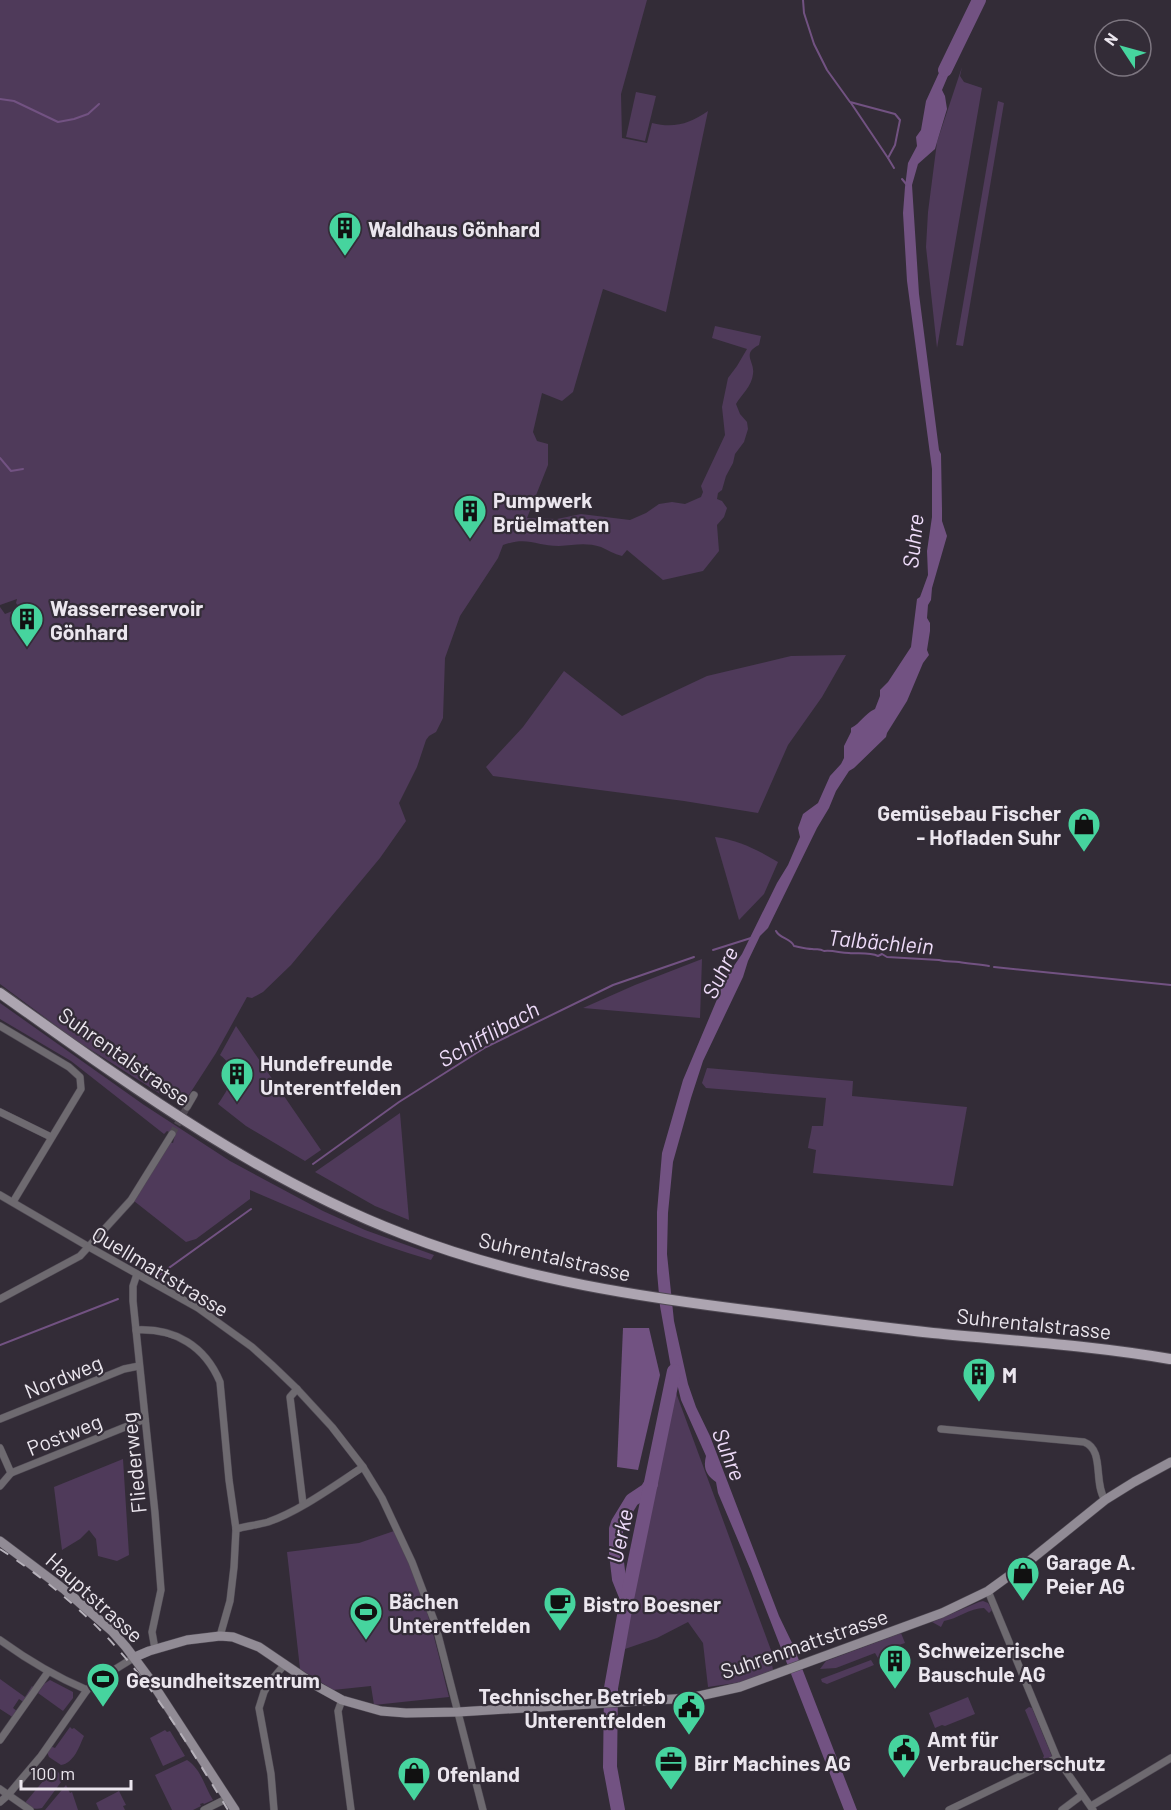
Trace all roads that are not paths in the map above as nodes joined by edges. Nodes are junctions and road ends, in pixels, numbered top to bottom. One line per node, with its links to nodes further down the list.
1 (0, 993): 14 (main road, Suhrentalstrasse)
2 (0, 1026): 7 (street)
3 (194, 1095): 4 (street)
4 (187, 1107)
5 (0, 1112): 7 (street)
6 (172, 1134): 10 (street)
7 (51, 1137): 9 (street)
8 (1, 1196): 9 (street, Quellmattstrasse)
9 (13, 1202): 10 (street, Quellmattstrasse)
10 (89, 1247): 11 (street, Quellmattstrasse); 12 (street)
11 (137, 1274): 13 (street, Fliederweg); 16 (street, Quellmattstrasse)
12 (0, 1299)
13 (136, 1330): 15 (street, Fliederweg); 27 (street)
14 (1171, 1359)
15 (140, 1366): 17 (street, Nordweg); 18 (street, Fliederweg)
16 (297, 1389): 22 (street, Quellmattstrasse); 26 (street)
17 (0, 1419)
18 (145, 1419): 23 (street, Postweg); 32 (street, Fliederweg)
19 (941, 1429): 25 (street)
20 (0, 1448): 23 (street)
21 (1171, 1462): 25 (street, Suhrenmattstrasse)
22 (363, 1467): 26 (street); 38 (street, Quellmattstrasse)
23 (10, 1473): 24 (street, Postweg)
24 (0, 1486)
25 (1105, 1500): 29 (street, Suhrenmattstrasse)
26 (303, 1504): 27 (street)
27 (236, 1529): 30 (street)
28 (0, 1541): 33 (street, Hauptstrasse)
29 (988, 1591): 38 (street, Suhrenmattstrasse); 40 (street)
30 (220, 1636): 32 (street, Suhrenmattstrasse); 34 (street, Suhrenmattstrasse)
31 (0, 1640): 35 (street)
32 (155, 1649): 33 (street, Suhrenmattstrasse)
33 (135, 1658): 36 (street); 45 (street, Hauptstrasse)
34 (285, 1664): 37 (street, Suhrenmattstrasse); 51 (street)
35 (48, 1672): 36 (street); 39 (street)
36 (87, 1690): 43 (street)
37 (342, 1700): 38 (street, Suhrenmattstrasse); 52 (street)
38 (458, 1712): 53 (street, Quellmattstrasse)
39 (0, 1740)
40 (1057, 1758): 44 (street); 54 (street)
41 (1171, 1758): 47 (street)
42 (0, 1789): 43 (street)
43 (8, 1795): 46 (street); 48 (street)
44 (1082, 1795): 47 (street); 55 (street)
45 (228, 1798): 49 (street); 50 (street, Hauptstrasse)
46 (0, 1802)
47 (1092, 1808)
48 (30, 1810)
49 (204, 1810)
50 (235, 1810)
51 (274, 1810)
52 (351, 1810)
53 (483, 1810)
54 (952, 1810)
55 (1062, 1810)

